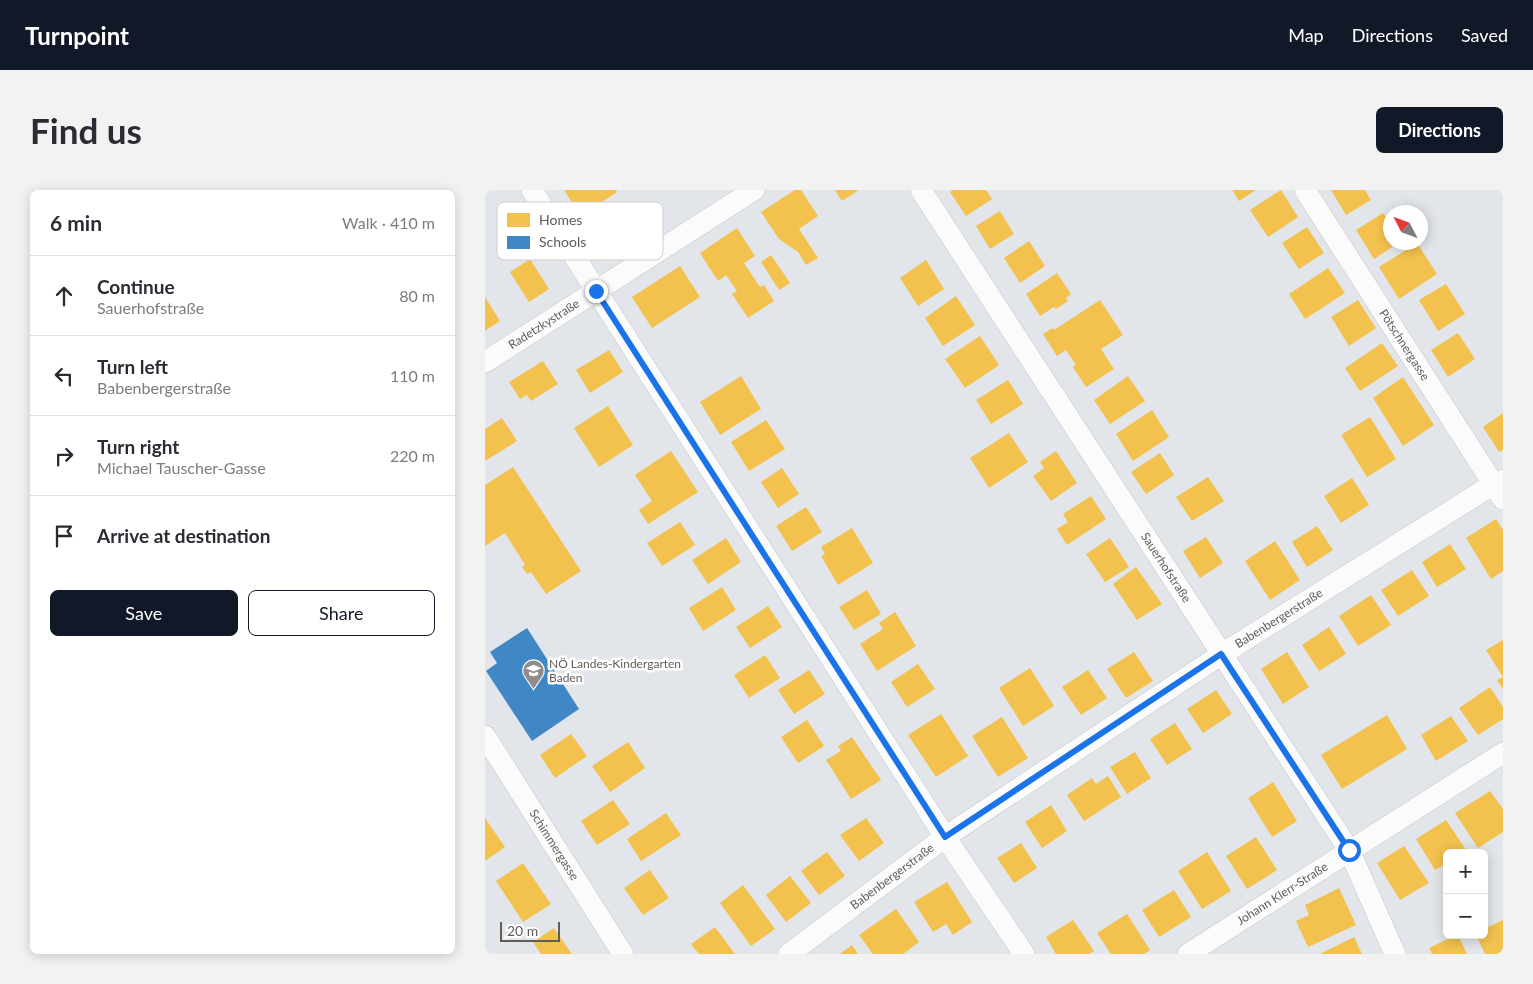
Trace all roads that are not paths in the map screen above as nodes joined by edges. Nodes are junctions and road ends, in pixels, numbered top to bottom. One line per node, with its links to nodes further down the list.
1 (532, 190): 5 (street)
2 (754, 190): 6 (street, Radetzkystraße)
3 (921, 190): 12 (street, Sauerhofstraße)
4 (1305, 190): 11 (street, Pötschnergasse)
5 (540, 202)
6 (663, 248)
7 (576, 260): 9 (street)
8 (644, 260): 9 (street, Radetzkystraße)
9 (596, 291): 10 (street, Radetzkystraße); 15 (street)
10 (485, 362)
11 (1500, 488): 12 (street, Babenbergerstraße)
12 (1221, 654): 15 (street, Babenbergerstraße); 16 (street, Sauerhofstraße)
13 (485, 736): 17 (street, Schimmergasse)
14 (1503, 752): 16 (street, Johann Klerr-Straße)
15 (945, 837): 18 (street, Babenbergerstraße); 19 (street)
16 (1349, 850): 20 (street, Johann Klerr-Straße); 21 (street, Sauerhofstraße)
17 (623, 954)
18 (789, 954)
19 (1024, 954)
20 (1188, 954)
21 (1395, 954)

